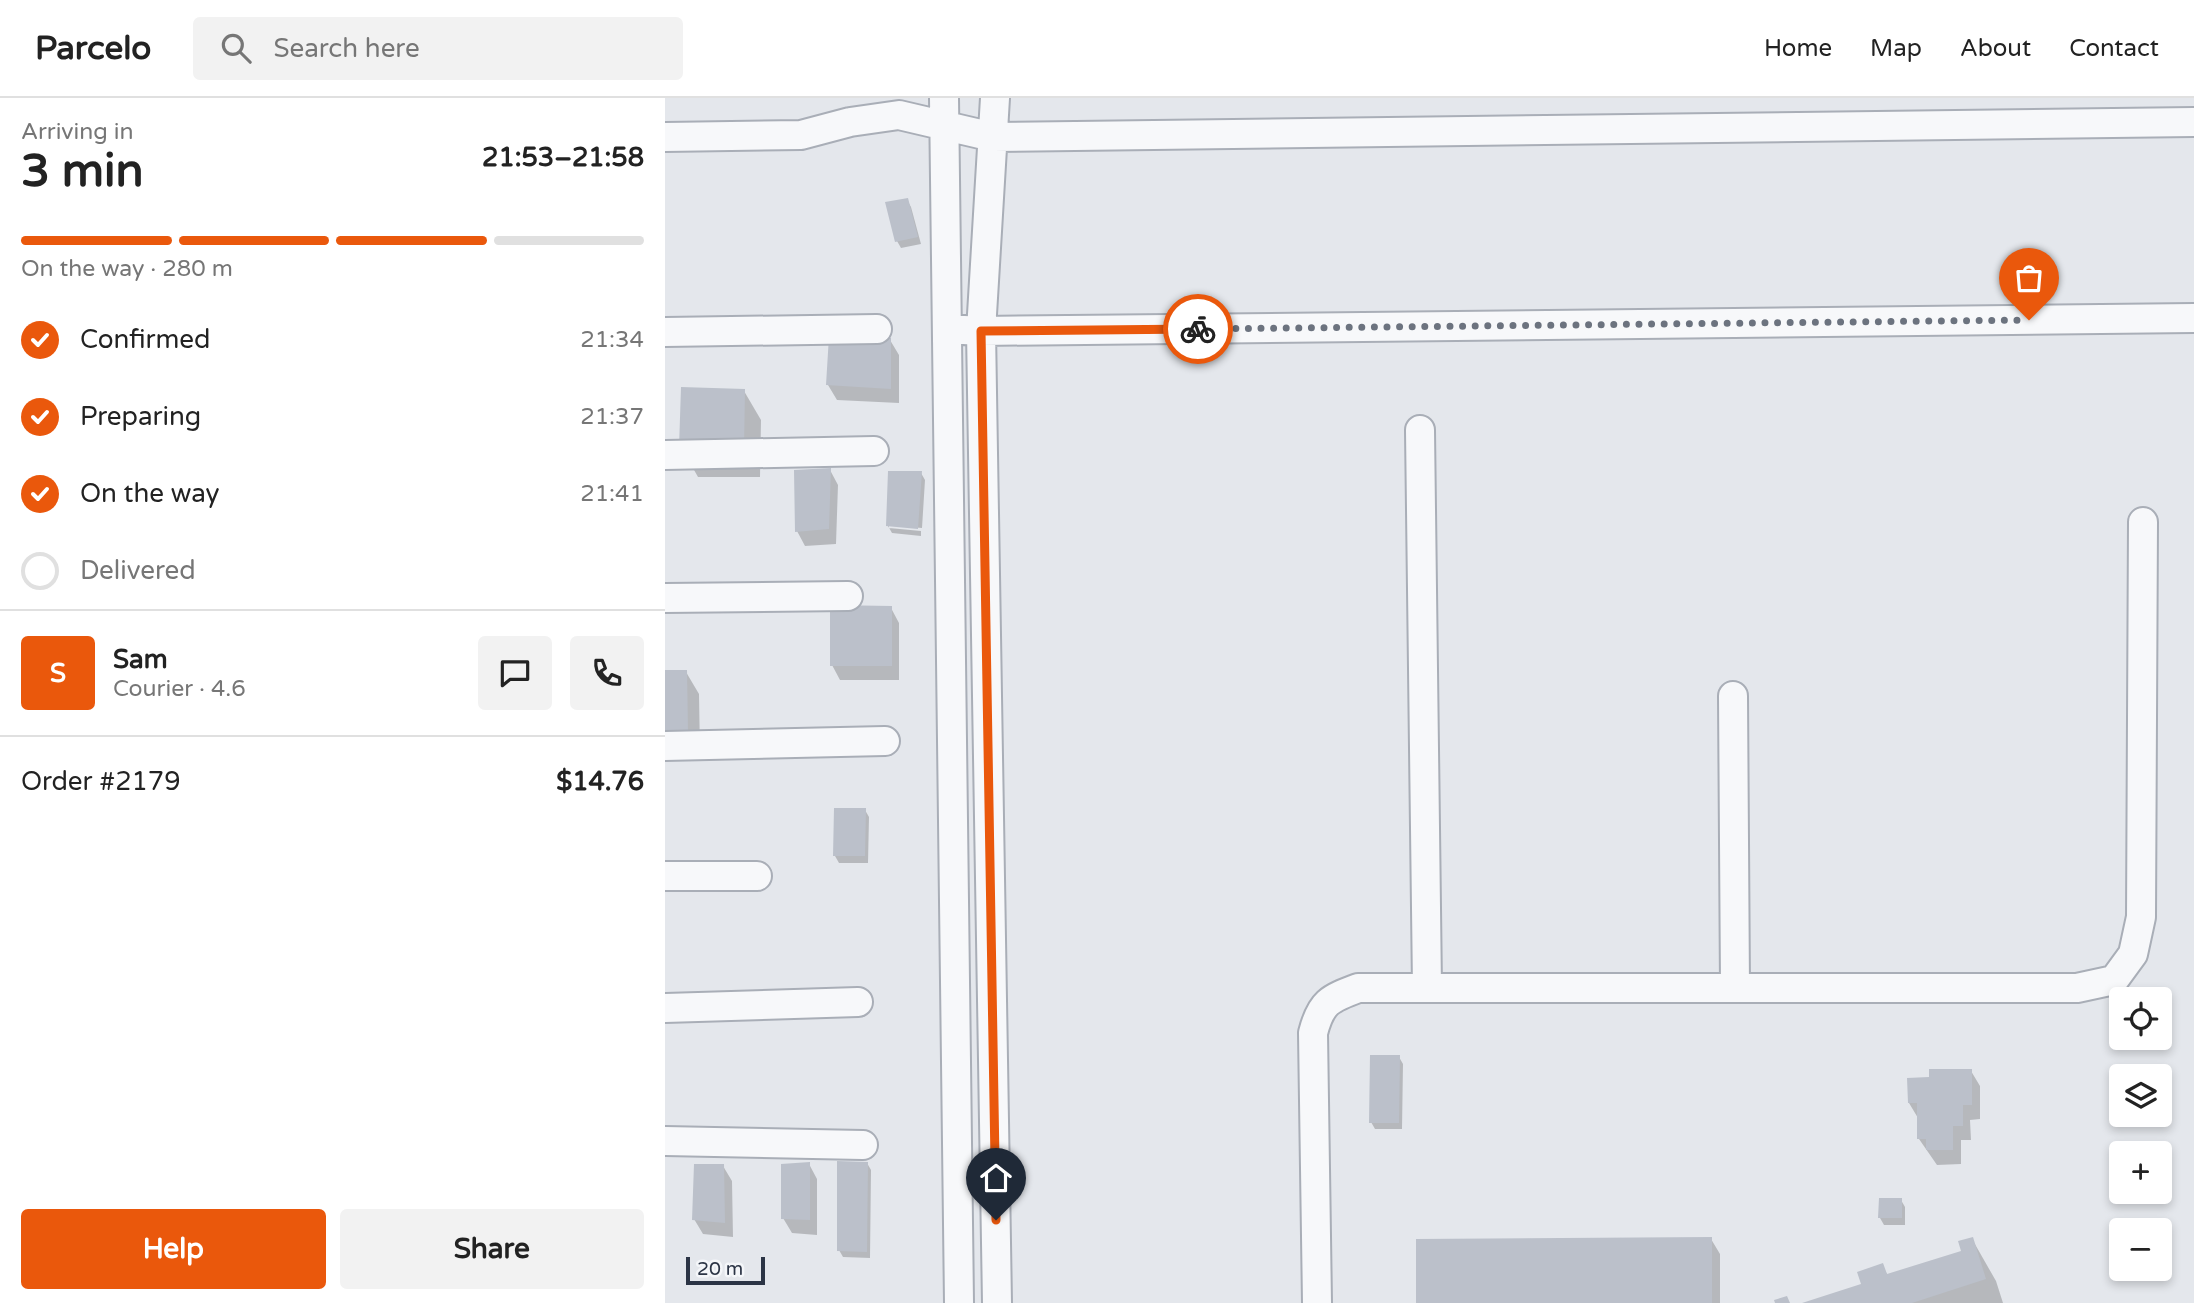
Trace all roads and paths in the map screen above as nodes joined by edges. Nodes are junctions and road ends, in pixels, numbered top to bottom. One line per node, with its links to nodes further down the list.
1 (944, 98): 5 (street)
2 (995, 98): 7 (street)
3 (899, 107): 5 (street); 6 (street)
4 (2194, 122): 7 (street)
5 (944, 126): 7 (street); 10 (street)
6 (665, 137)
7 (993, 137): 11 (street)
8 (2194, 318): 11 (street)
9 (877, 329): 12 (street)
10 (947, 329): 11 (street); 30 (street)
11 (981, 331): 31 (street)
12 (665, 332)
13 (1420, 430): 25 (street)
14 (874, 452): 15 (street)
15 (665, 455)
16 (2143, 522): 24 (street)
17 (848, 596): 18 (street)
18 (665, 598)
19 (1733, 696): 24 (street)
20 (885, 741): 21 (street)
21 (665, 746)
22 (665, 876): 23 (street)
23 (757, 876)
24 (1735, 987): 25 (street)
25 (1427, 988): 32 (street)
26 (858, 1002): 27 (street)
27 (665, 1008)
28 (665, 1141): 29 (street)
29 (863, 1145)
30 (959, 1303)
31 (997, 1303)
32 (1317, 1303)

